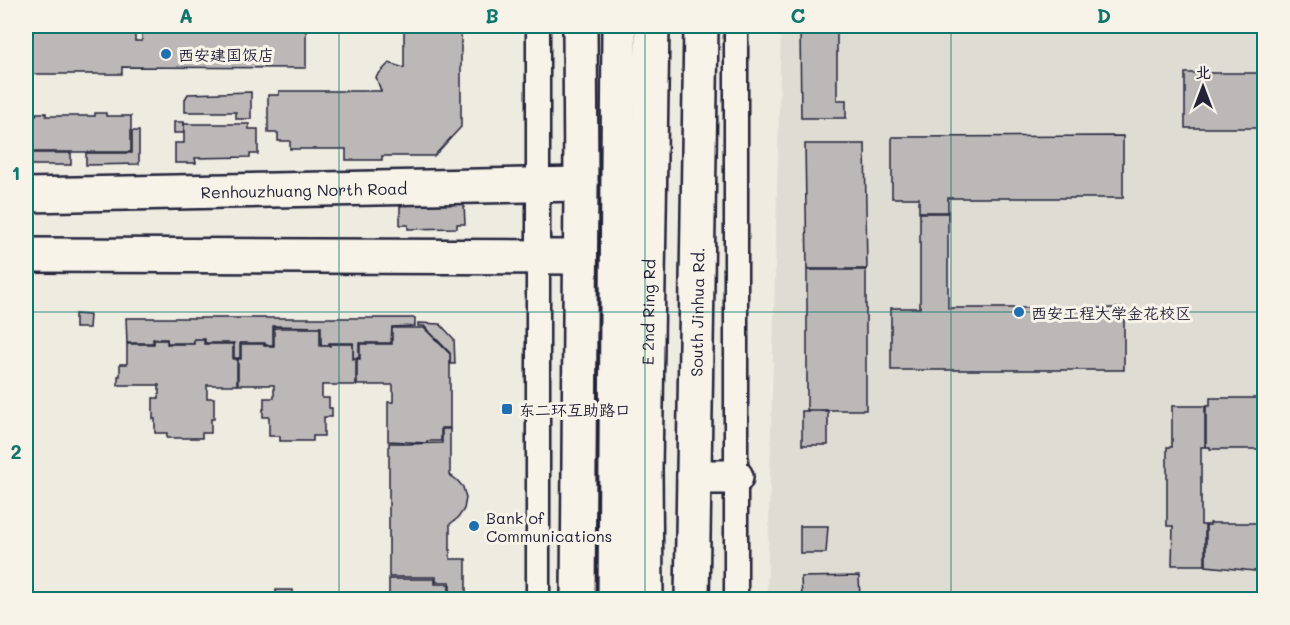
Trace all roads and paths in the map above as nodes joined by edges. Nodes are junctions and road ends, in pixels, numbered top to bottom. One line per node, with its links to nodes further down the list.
1 (538, 26): 8 (street)
2 (580, 26): 7 (main road)
3 (619, 26): 13 (main road, E 2nd Ring Rd)
4 (652, 26): 13 (main road, E 2nd Ring Rd)
5 (701, 26): 14 (main road, South Jinhua Rd.)
6 (736, 26): 15 (street)
7 (581, 184): 8 (main road, Renhouzhuang North Road); 12 (main road)
8 (538, 185): 9 (main road, Renhouzhuang North Road); 11 (street)
9 (26, 195)
10 (26, 255): 11 (main road)
11 (538, 257): 12 (main road); 16 (street)
12 (580, 257): 17 (main road)
13 (630, 467): 18 (main road, E 2nd Ring Rd); 19 (main road, E 2nd Ring Rd)
14 (694, 477): 15 (main road); 20 (main road, South Jinhua Rd.)
15 (736, 477): 21 (street)
16 (538, 600)
17 (578, 600)
18 (615, 600)
19 (646, 600)
20 (692, 600)
21 (736, 600)

